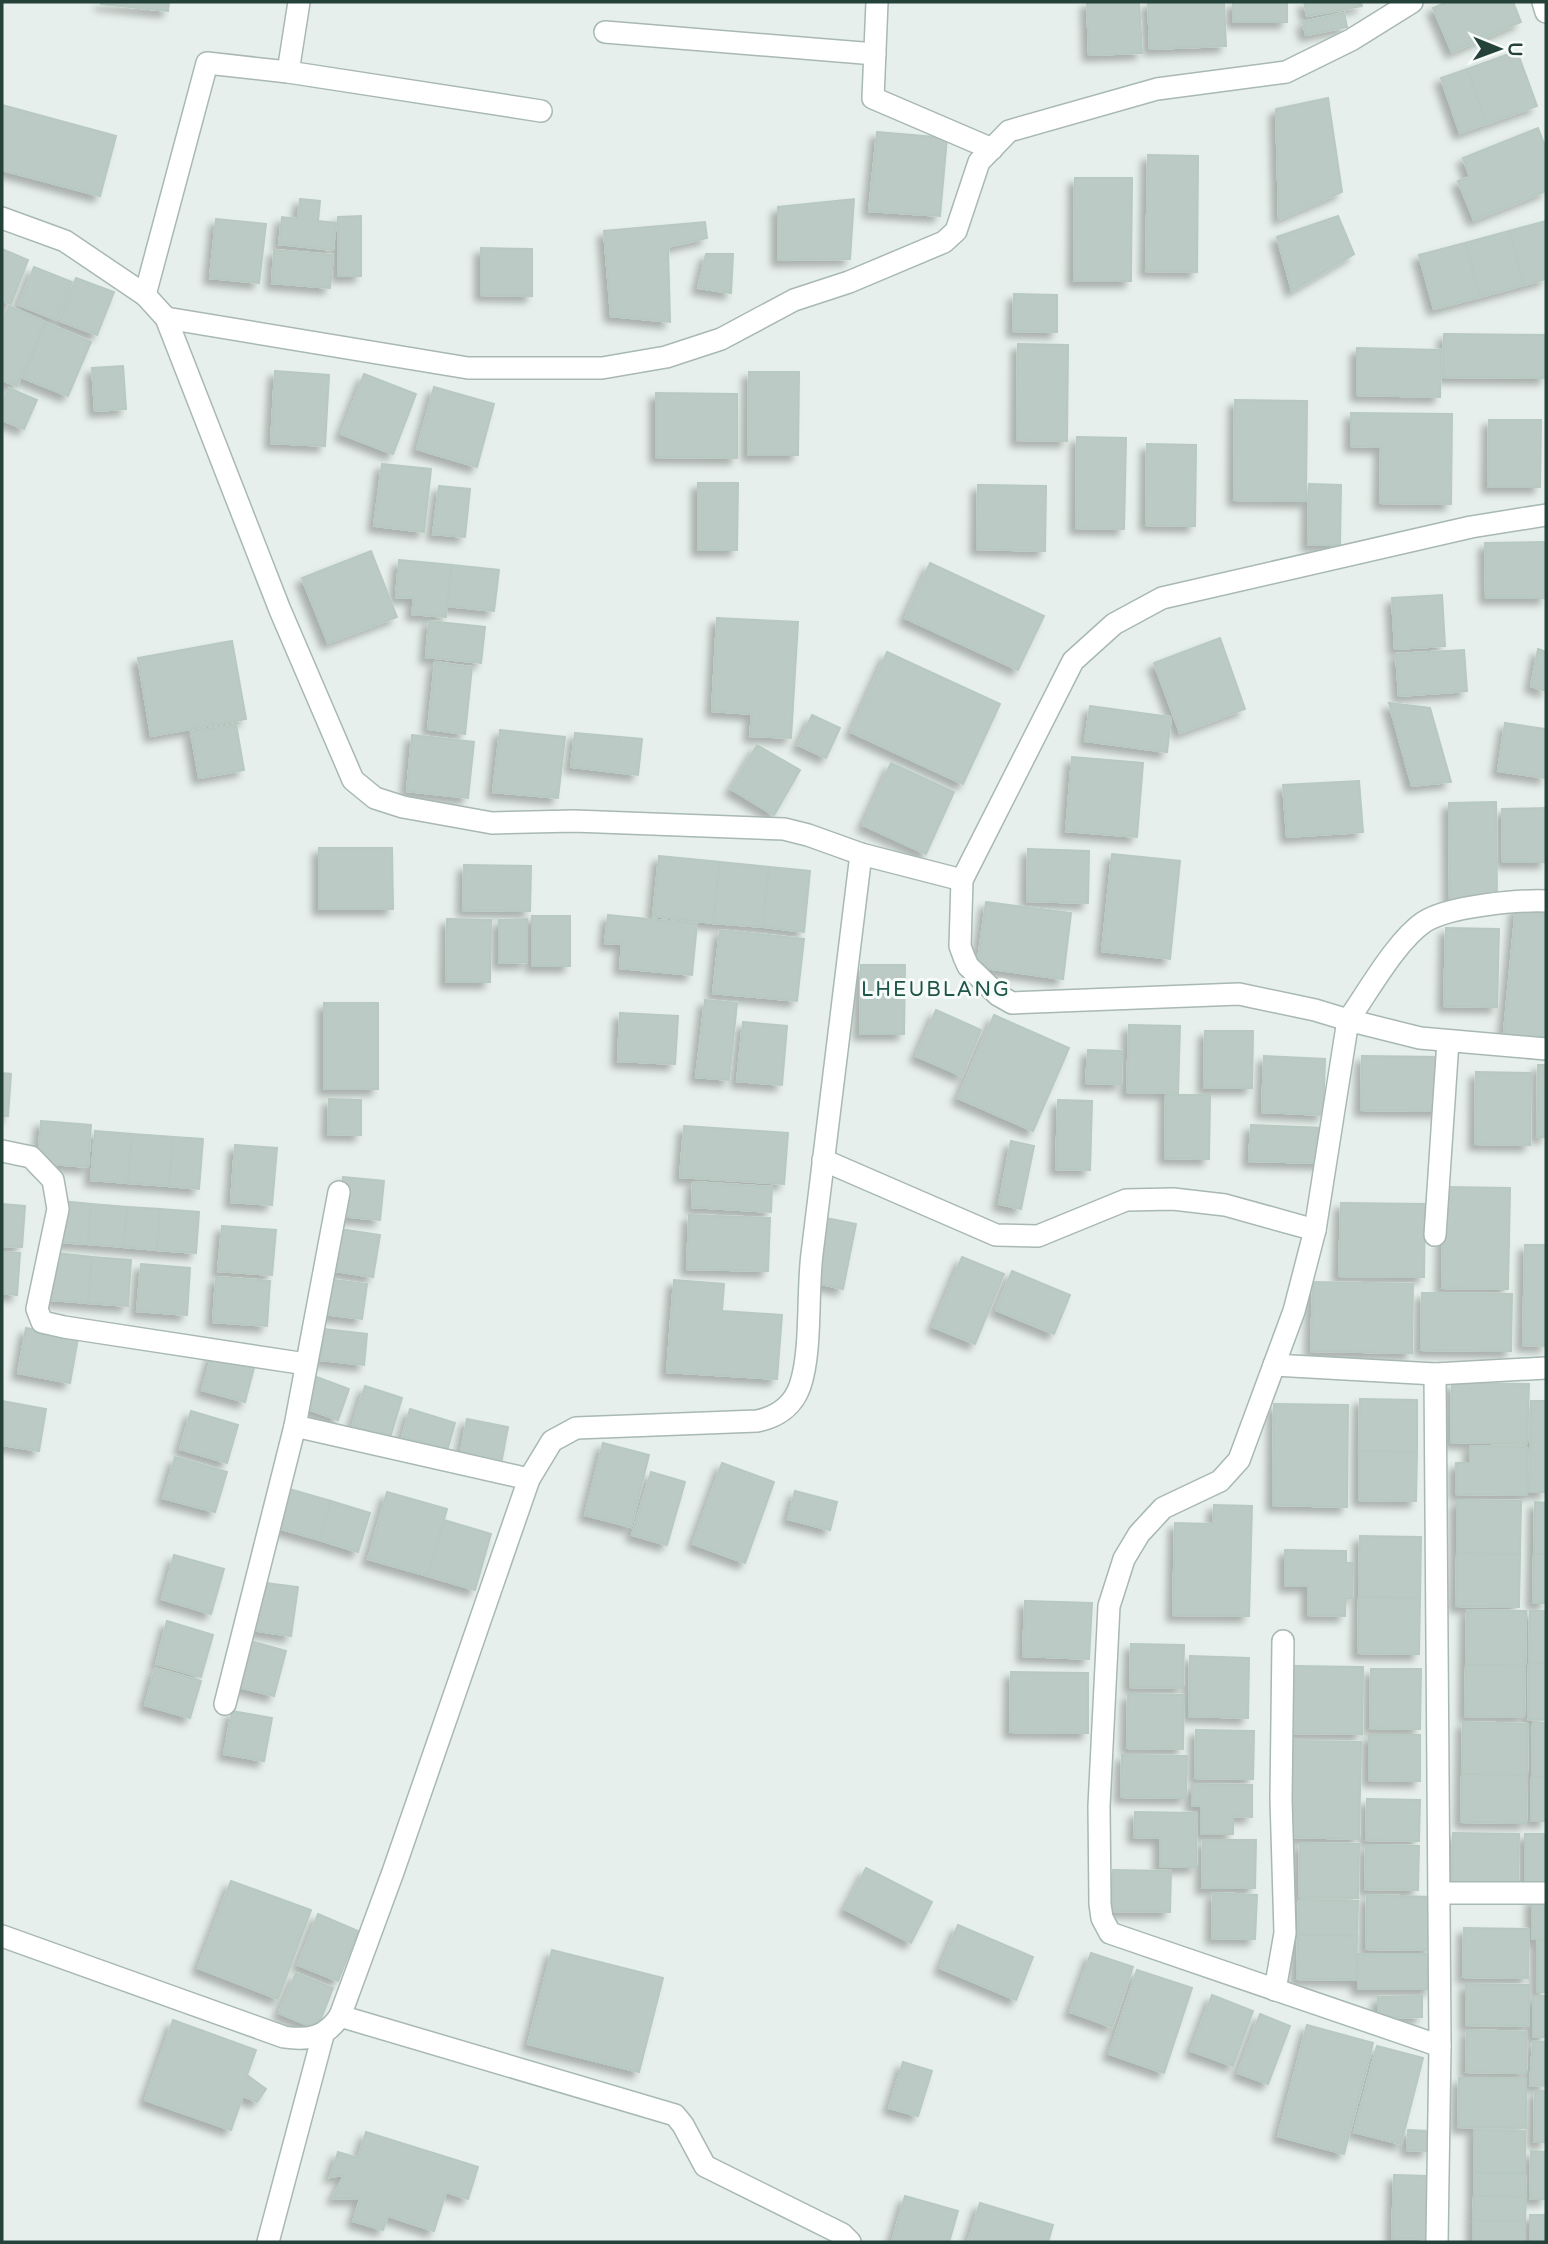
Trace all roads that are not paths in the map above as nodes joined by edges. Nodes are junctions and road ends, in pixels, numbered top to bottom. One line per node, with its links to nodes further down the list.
1 (299, 2): 8 (street)
2 (877, 2): 7 (street)
3 (1412, 2): 10 (street)
4 (1543, 2): 5 (street)
5 (1546, 12)
6 (605, 32): 7 (street)
7 (875, 54): 10 (street)
8 (288, 72): 9 (street); 12 (street)
9 (541, 111)
10 (992, 149): 13 (street)
11 (2, 218): 12 (street)
12 (145, 295): 13 (street)
13 (166, 318): 15 (street)
14 (1546, 515): 16 (street)
15 (861, 854): 16 (street); 22 (street)
16 (962, 880): 18 (street)
17 (1546, 901): 18 (street)
18 (1348, 1020): 19 (street); 24 (street)
19 (1448, 1041): 20 (street); 25 (street)
20 (1546, 1049)
21 (2, 1151): 26 (street)
22 (823, 1160): 24 (street); 31 (street)
23 (339, 1192): 26 (street)
24 (1315, 1230): 27 (street)
25 (1435, 1235)
26 (306, 1364): 30 (street)
27 (1274, 1365): 29 (street); 37 (street)
28 (1546, 1368): 29 (street)
29 (1435, 1374): 34 (street)
30 (295, 1426): 31 (street); 33 (street)
31 (529, 1479): 38 (street)
32 (1283, 1641): 37 (street)
33 (225, 1704)
34 (1439, 1893): 35 (street); 40 (street)
35 (1546, 1893)
36 (2, 1936): 39 (street)
37 (1275, 1990): 40 (street)
38 (340, 2016): 39 (street); 42 (street)
39 (323, 2035): 41 (street)
40 (1440, 2046): 43 (street)
41 (268, 2242)
42 (850, 2242)
43 (1437, 2242)

